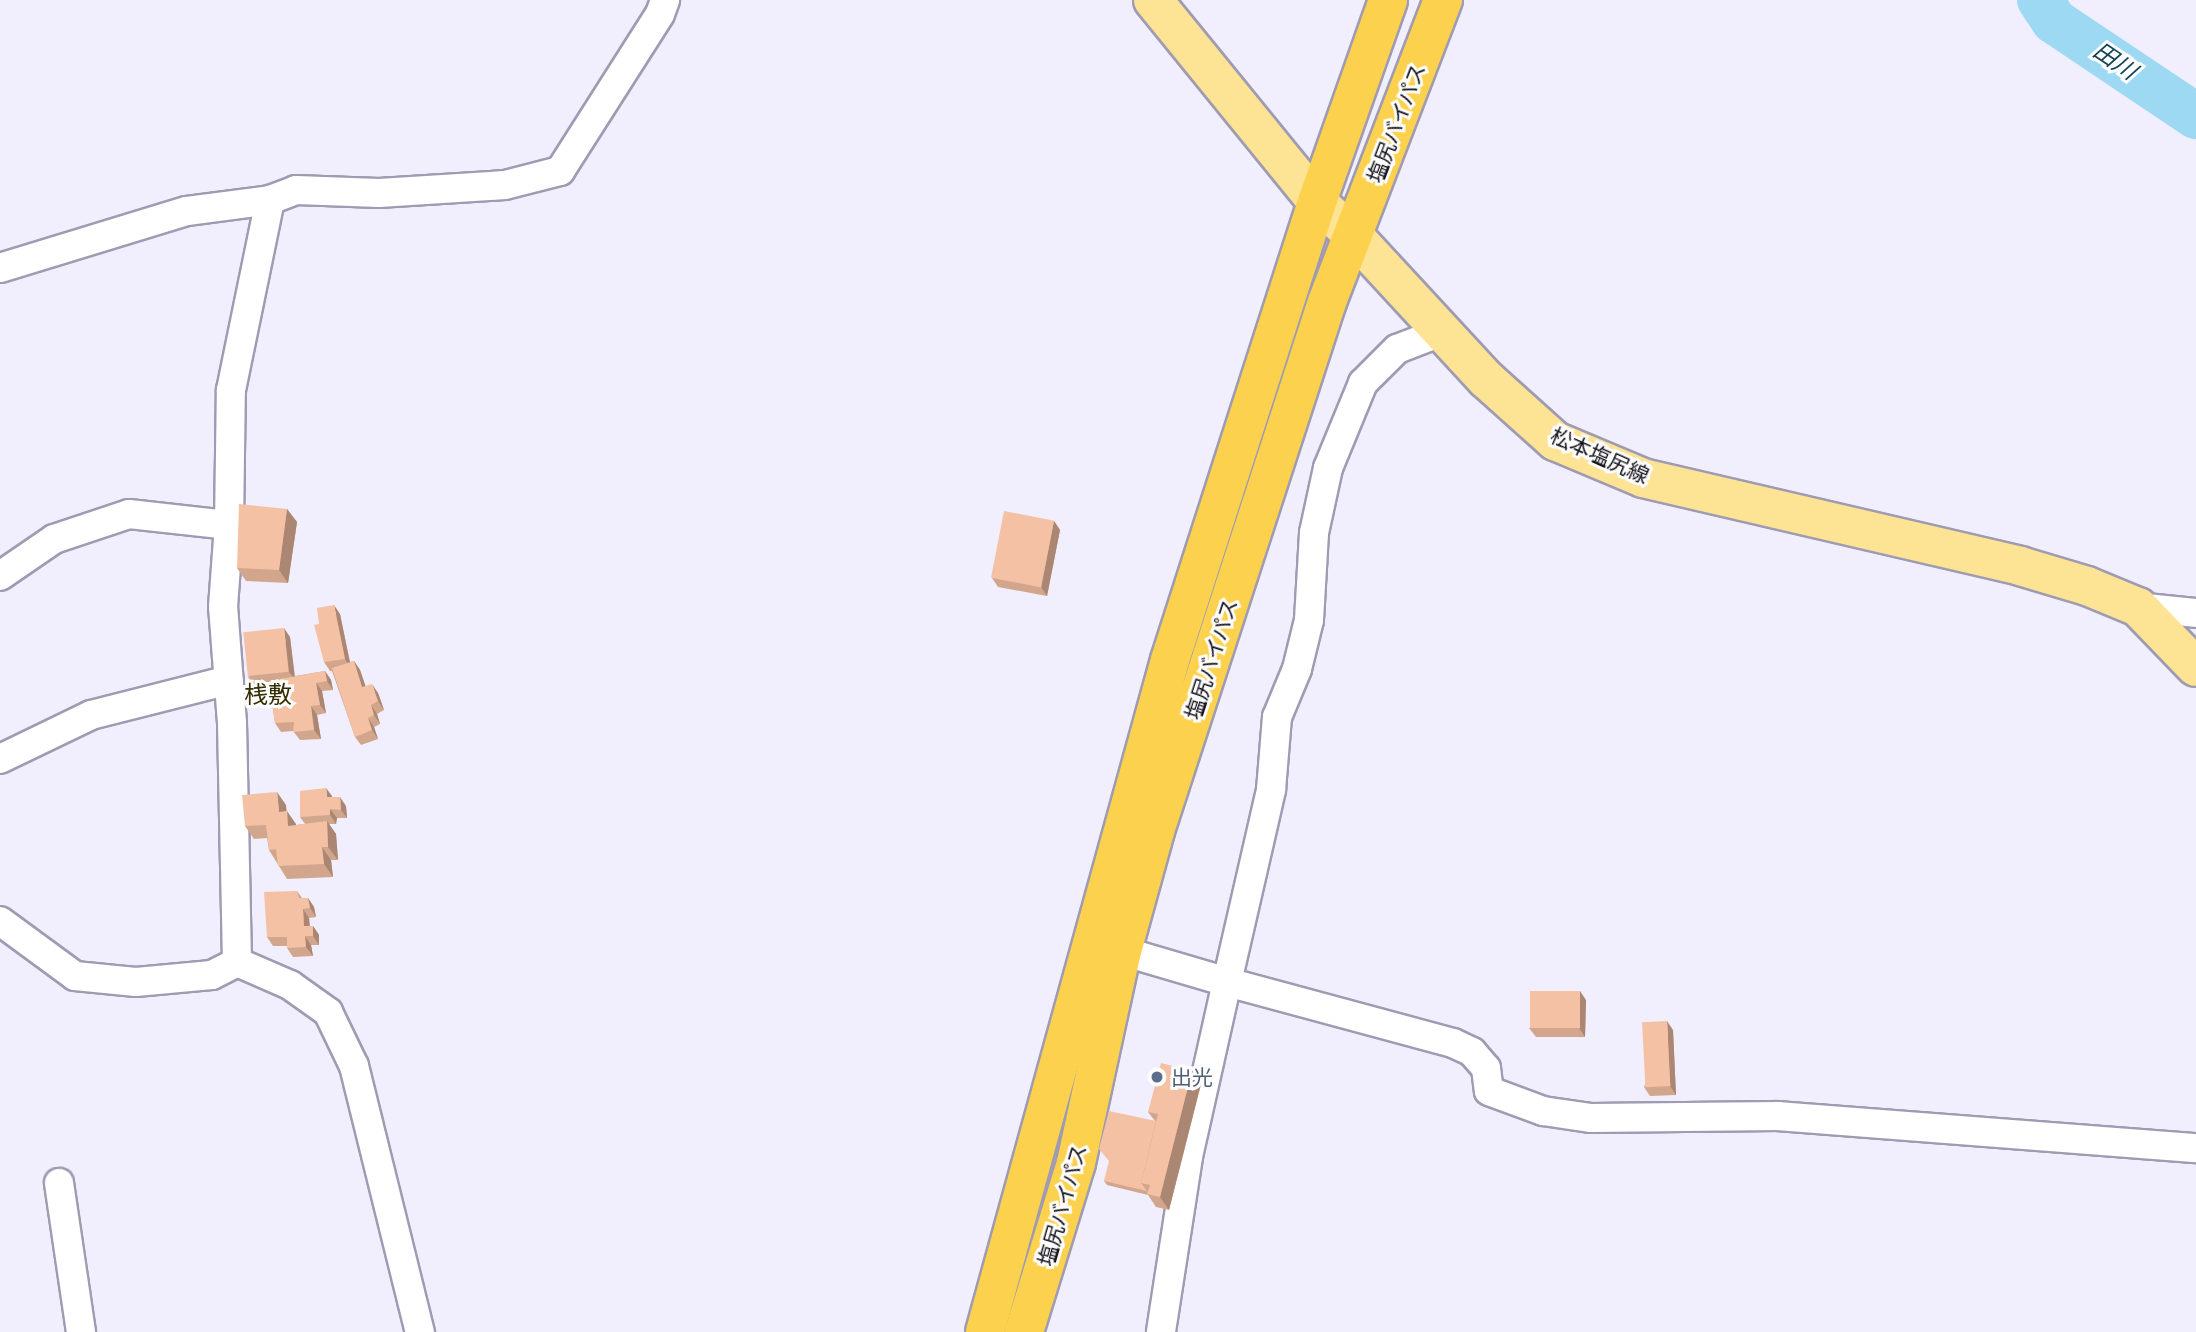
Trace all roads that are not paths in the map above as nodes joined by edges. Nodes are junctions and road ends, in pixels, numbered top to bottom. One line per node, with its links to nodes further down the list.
1 (665, 0): 5 (street)
2 (1153, 0): 6 (main road, 松本塩尻線)
3 (1388, 0): 6 (highway, 塩尻バイパス)
4 (1443, 0): 7 (highway, 塩尻バイパス)
5 (270, 200): 8 (street); 10 (street)
6 (1317, 202): 7 (main road, 松本塩尻線); 25 (highway, 塩尻バイパス)
7 (1353, 234): 9 (main road, 松本塩尻線); 18 (highway, 塩尻バイパス)
8 (0, 268)
9 (1444, 331): 12 (main road, 松本塩尻線); 20 (street)
10 (229, 525): 11 (street); 15 (street)
11 (0, 576)
12 (2138, 607): 13 (street); 14 (main road, 松本塩尻線)
13 (2196, 613)
14 (2196, 667)
15 (229, 680): 16 (street); 19 (street)
16 (0, 760)
17 (0, 921): 19 (street)
18 (1122, 951): 20 (street); 26 (highway, 塩尻バイパス)
19 (237, 962): 24 (street)
20 (1227, 982): 21 (street); 27 (street)
21 (2196, 1148)
22 (60, 1183): 23 (street)
23 (80, 1332)
24 (420, 1332)
25 (985, 1332)
26 (1024, 1332)
27 (1161, 1332)

